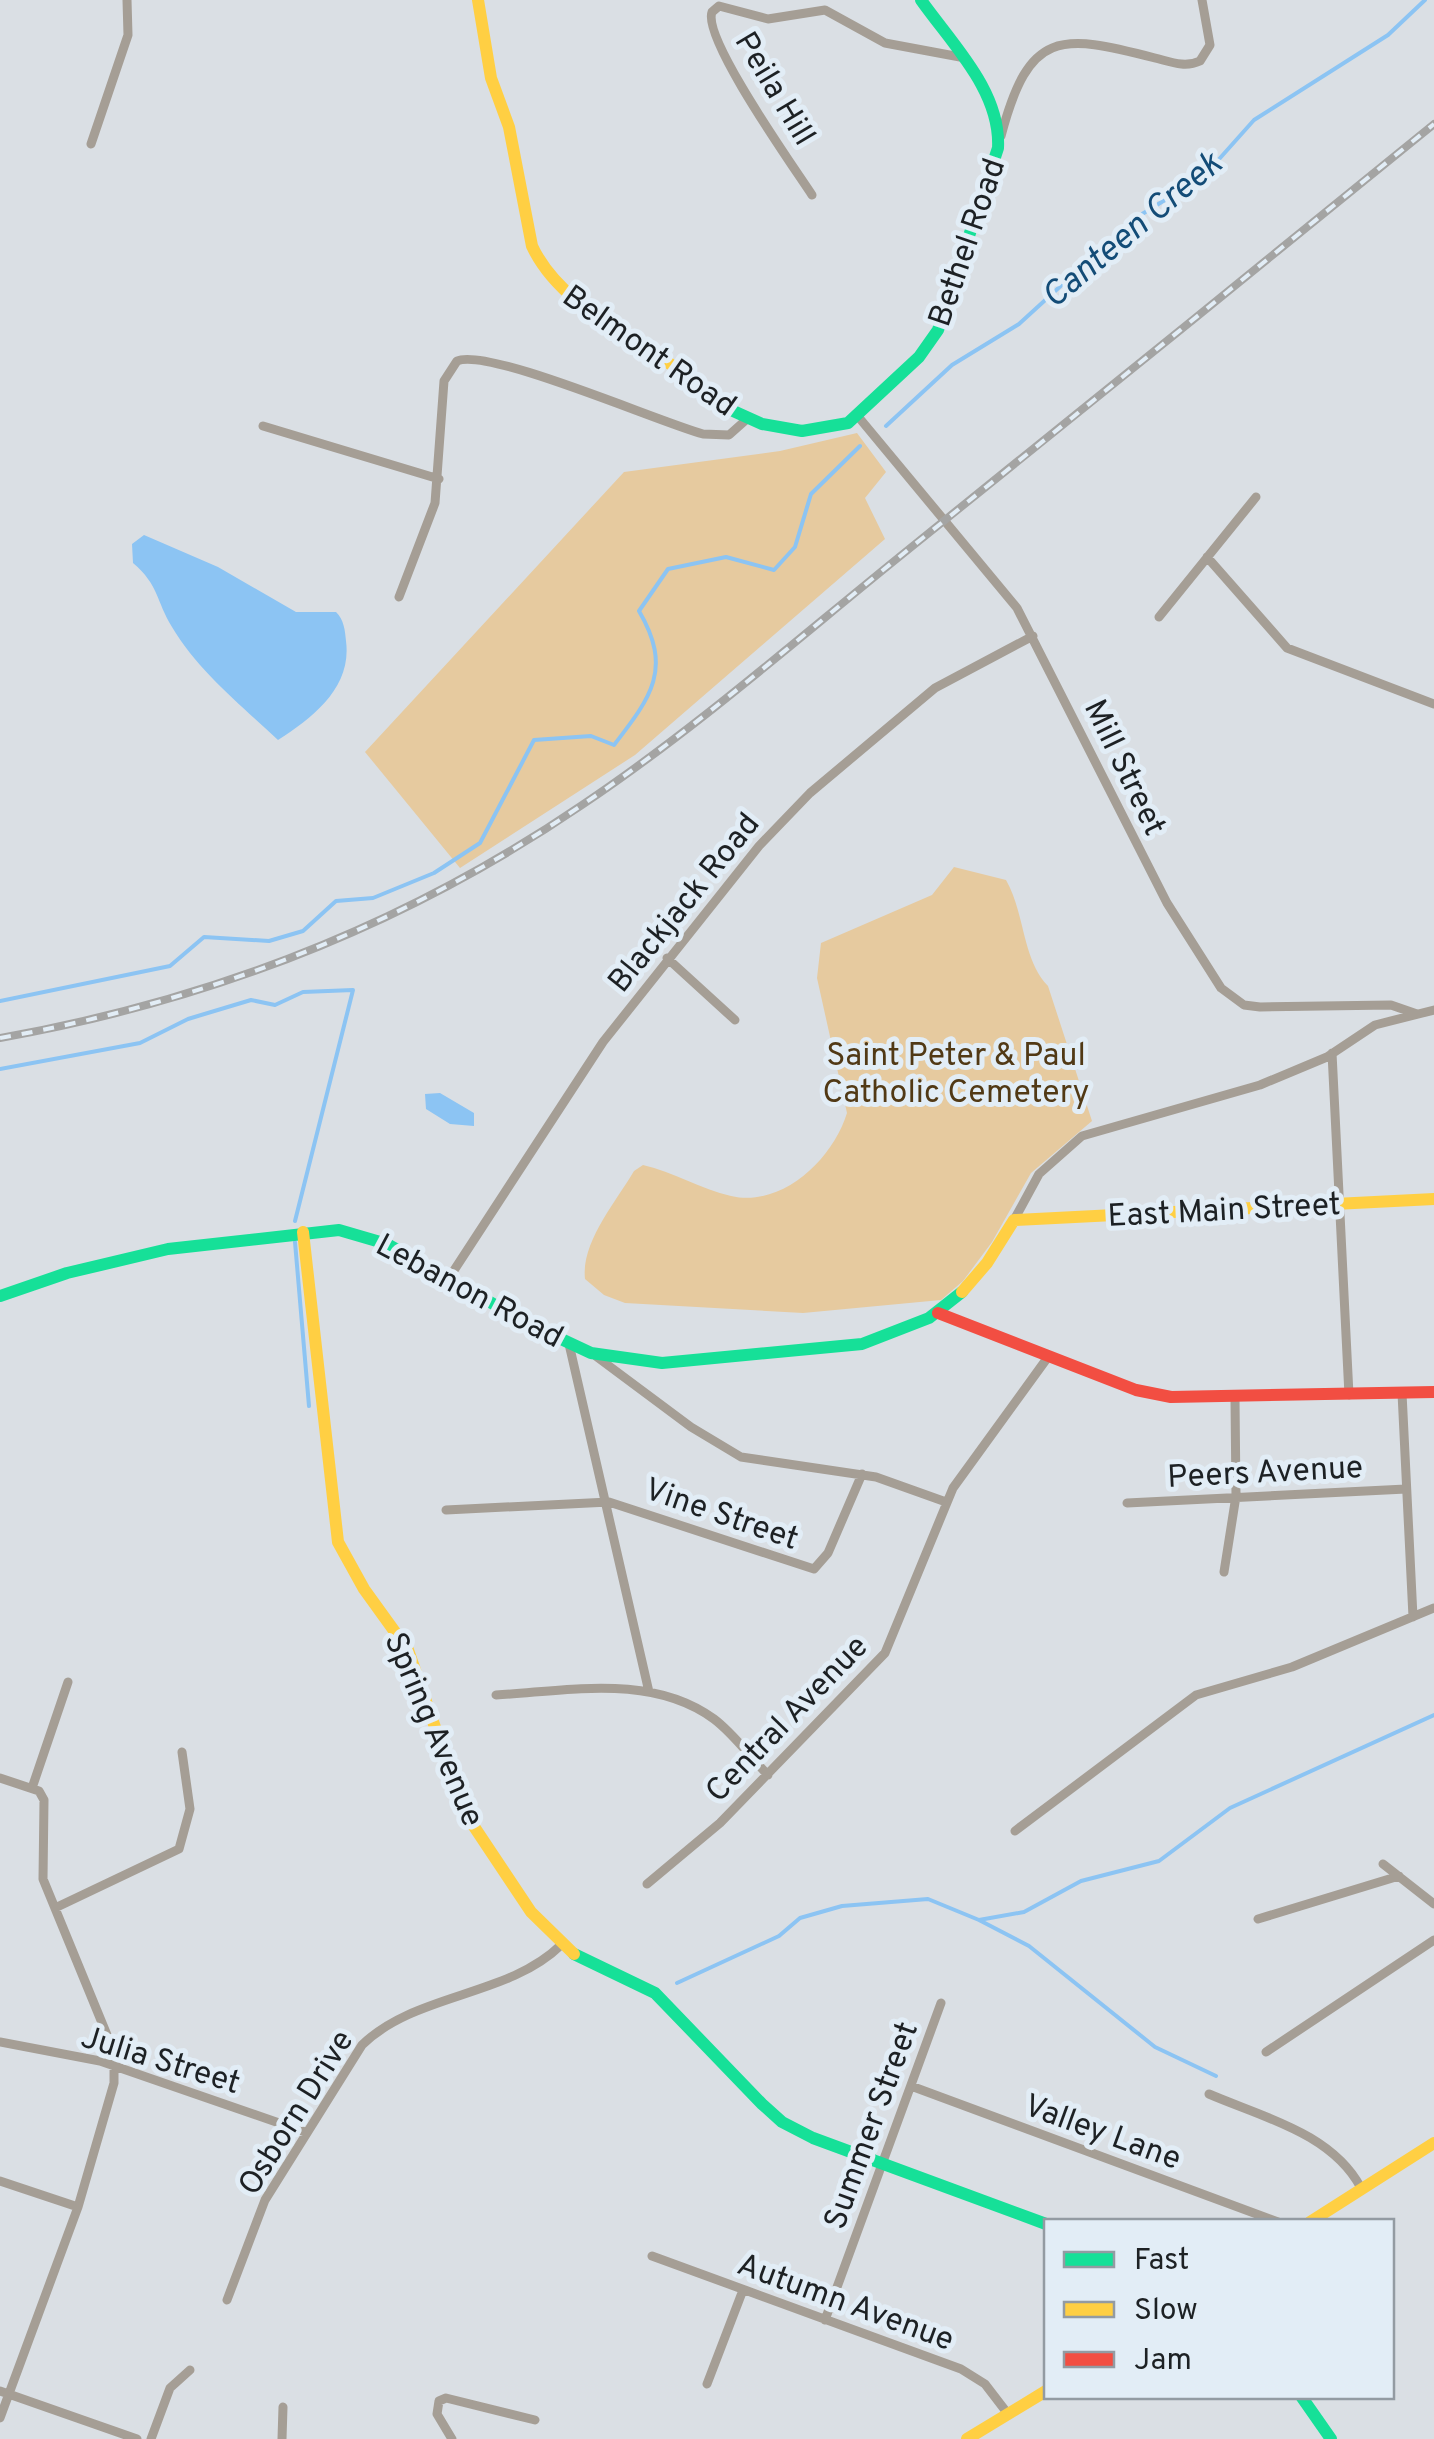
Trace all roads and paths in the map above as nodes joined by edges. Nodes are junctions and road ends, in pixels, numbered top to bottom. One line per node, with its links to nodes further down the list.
1 (127, 0): 8 (street)
2 (478, 0): 11 (street, Belmont Road)
3 (921, 0): 6 (street, Bethel Road)
4 (1202, 0): 7 (street)
5 (719, 3): 6 (street, Peila Hill); 9 (street, Peila Hill)
6 (960, 57): 7 (street, Bethel Road)
7 (1000, 139): 10 (street, Bethel Road)
8 (90, 144)
9 (812, 196)
10 (855, 414): 11 (street, Belmont Road); 18 (street, Mill Street)
11 (747, 419): 13 (street)
12 (263, 426): 13 (street)
13 (439, 478): 16 (street)
14 (1256, 497): 15 (street)
15 (1207, 556): 17 (street); 19 (street)
16 (399, 597)
17 (1160, 617)
18 (1034, 636): 20 (street, Blackjack Road); 22 (street, Mill Street)
19 (1434, 704)
20 (667, 958): 23 (street); 29 (street, Blackjack Road)
21 (1434, 1010): 22 (street)
22 (1416, 1014): 24 (street)
23 (735, 1020)
24 (1332, 1052): 26 (street); 27 (street)
25 (1434, 1199): 26 (street, East Main Street)
26 (1341, 1202): 27 (street, East Main Street); 37 (street)
27 (1014, 1220): 31 (street, Lebanon Road)
28 (303, 1232): 29 (street, Lebanon Road); 30 (street, Lebanon Road); 64 (street, Spring Avenue)
29 (449, 1278): 32 (street, Lebanon Road)
30 (0, 1296)
31 (938, 1313): 33 (street, Lebanon Road); 34 (street)
32 (570, 1344): 33 (street, Lebanon Road); 42 (street)
33 (592, 1353): 39 (street)
34 (1048, 1356): 38 (street); 43 (street, Central Avenue)
35 (1434, 1392): 36 (street)
36 (1402, 1393): 37 (street); 40 (street)
37 (1349, 1396): 38 (street)
38 (1236, 1398): 41 (street)
39 (862, 1474): 42 (street, Vine Street); 43 (street)
40 (1406, 1489): 41 (street, Peers Avenue); 48 (street)
41 (1236, 1496): 44 (street, Peers Avenue); 46 (street)
42 (606, 1502): 45 (street, Vine Street); 50 (street)
43 (946, 1502): 53 (street, Central Avenue)
44 (1127, 1503)
45 (446, 1510)
46 (1224, 1572)
47 (1434, 1608): 48 (street)
48 (1413, 1616): 56 (street)
49 (68, 1682): 55 (street)
50 (649, 1692): 51 (street); 53 (street)
51 (496, 1696)
52 (182, 1752): 61 (street)
53 (768, 1774): 59 (street, Central Avenue)
54 (0, 1778): 55 (street)
55 (32, 1788): 61 (street)
56 (1014, 1831)
57 (1383, 1864): 58 (street)
58 (1400, 1876): 60 (street); 62 (street)
59 (648, 1884)
60 (1434, 1904)
61 (55, 1908): 68 (street)
62 (1258, 1919)
63 (1434, 1940): 67 (street)
64 (560, 1944): 71 (street, Osborn Drive); 73 (street, Spring Avenue)
65 (942, 2003): 69 (street, Summer Street)
66 (0, 2042): 68 (street, Julia Street)
67 (1266, 2052)
68 (115, 2066): 71 (street, Julia Street); 76 (street)
69 (911, 2086): 73 (street, Summer Street); 77 (street, Valley Lane)
70 (1208, 2094): 75 (street)
71 (305, 2132): 82 (street, Osborn Drive)
72 (1434, 2143): 75 (street)
73 (883, 2164): 79 (street, Spring Avenue); 83 (street, Summer Street)
74 (0, 2181): 76 (street)
75 (1360, 2188): 78 (street)
76 (78, 2208): 86 (street)
77 (1270, 2219)
78 (1314, 2219)
79 (1044, 2223)
80 (652, 2256): 81 (street, Autumn Avenue)
81 (743, 2290): 83 (street, Autumn Avenue); 85 (street)
82 (227, 2300)
83 (826, 2320): 90 (street, Autumn Avenue)
84 (190, 2370): 94 (street)
85 (707, 2384)
86 (4, 2392): 91 (street); 93 (street)
87 (1044, 2392): 90 (street)
88 (1303, 2399): 98 (street)
89 (283, 2407): 95 (street)
90 (1008, 2414): 97 (street)
91 (0, 2418)
92 (535, 2420): 96 (street)
93 (137, 2439)
94 (151, 2439)
95 (282, 2439)
96 (452, 2439)
97 (969, 2439)
98 (1331, 2439)

